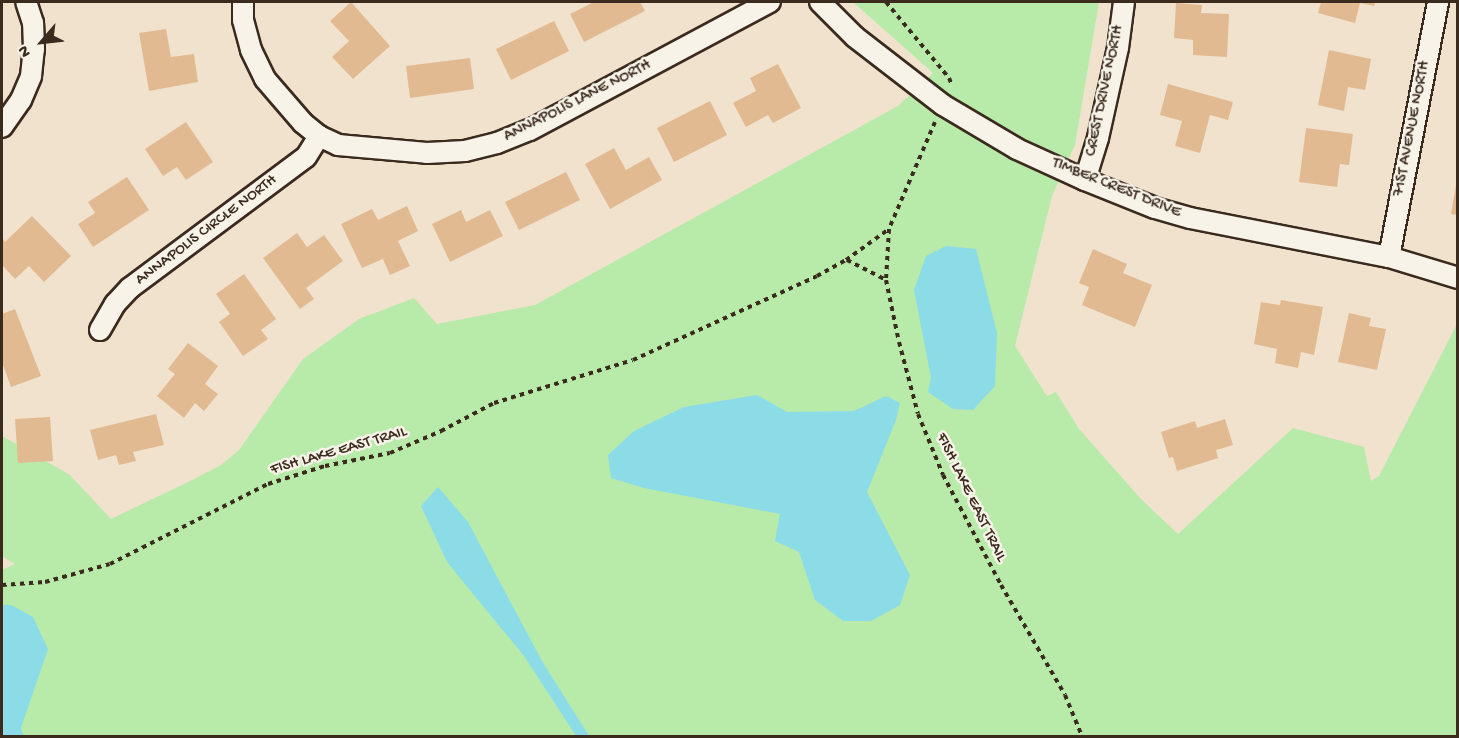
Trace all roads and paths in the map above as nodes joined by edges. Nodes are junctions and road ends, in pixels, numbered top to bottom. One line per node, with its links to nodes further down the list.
1 (26, 2): 10 (street)
2 (243, 2): 11 (street, ANNAPOLIS LANE NORTH)
3 (770, 2): 11 (street, ANNAPOLIS LANE NORTH)
4 (820, 2): 12 (street, TIMBER CREST DRIVE)
5 (886, 2): 8 (path)
6 (1124, 2): 12 (street, CREST DRIVE NORTH)
7 (1438, 2): 14 (street, 71ST AVENUE NORTH)
8 (951, 89)
9 (937, 118): 13 (path, FISH LAKE EAST TRAIL)
10 (2, 127)
11 (319, 136): 18 (street, ANNAPOLIS CIRCLE NORTH)
12 (1085, 180): 14 (street, TIMBER CREST DRIVE)
13 (889, 229): 15 (path, FISH LAKE EAST TRAIL); 17 (path, FISH LAKE EAST TRAIL)
14 (1389, 257): 16 (street, TIMBER CREST DRIVE)
15 (846, 260): 17 (path); 19 (path, FISH LAKE EAST TRAIL)
16 (1458, 278)
17 (886, 280): 20 (path, FISH LAKE EAST TRAIL)
18 (100, 330)
19 (2, 585)
20 (1082, 736)

